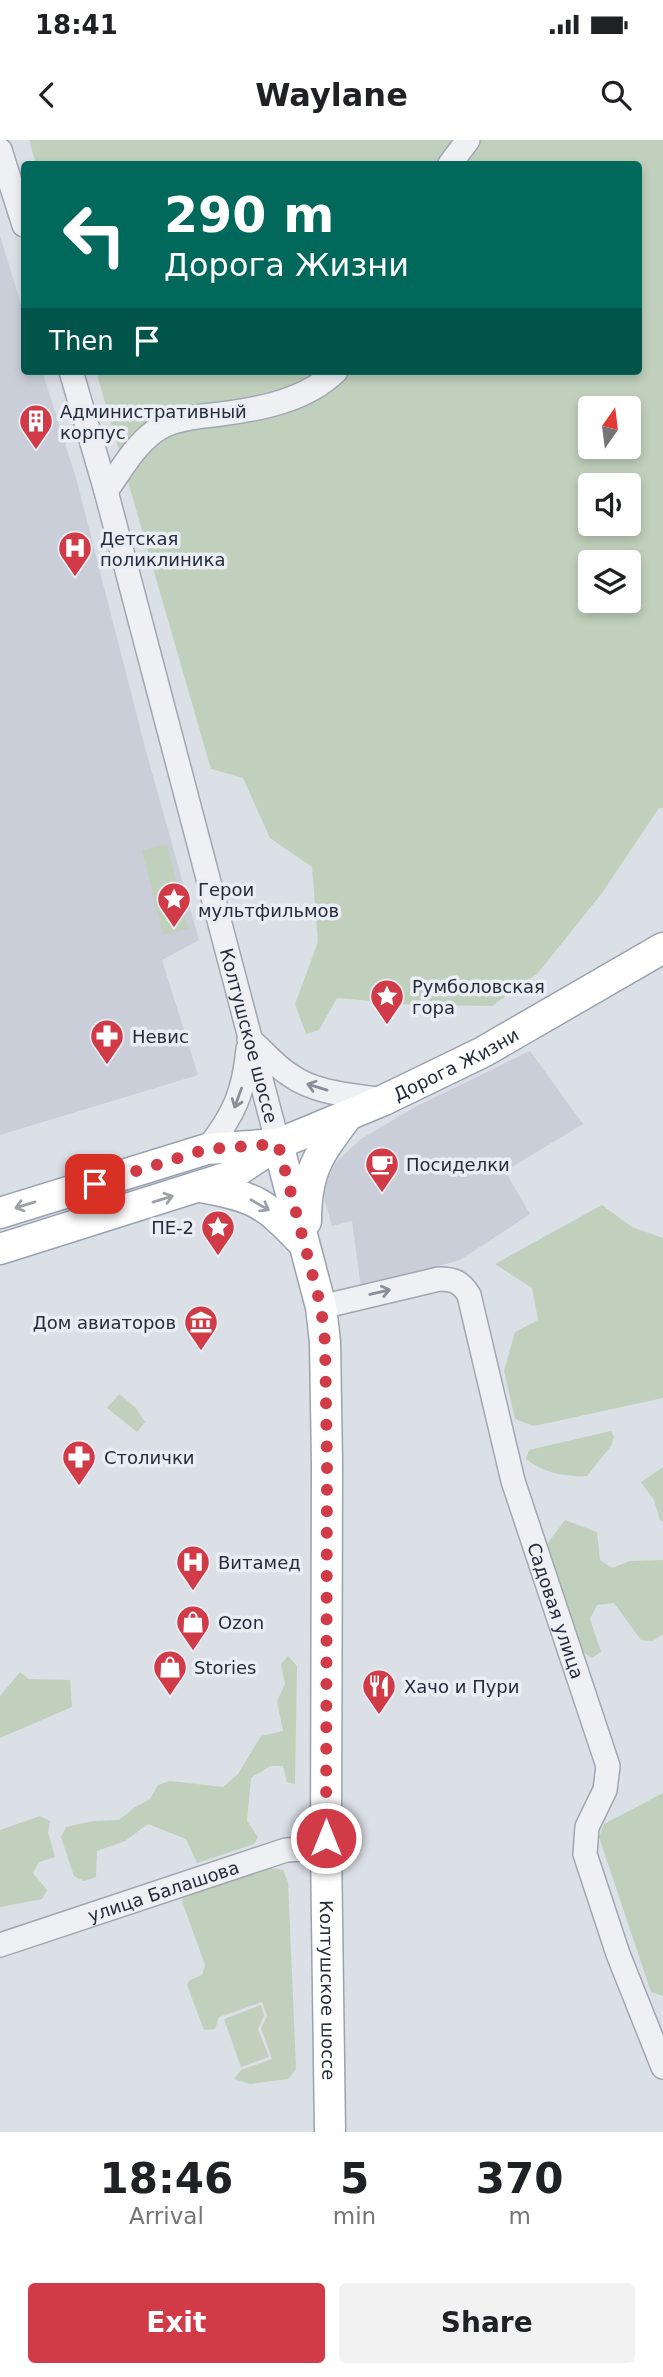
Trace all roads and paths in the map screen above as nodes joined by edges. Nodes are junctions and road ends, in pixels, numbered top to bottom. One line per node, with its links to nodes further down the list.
1 (468, 140): 3 (street)
2 (0, 150): 4 (street)
3 (452, 161)
4 (21, 216)
5 (72, 375): 7 (street, Колтушское шоссе)
6 (332, 375): 7 (street)
7 (106, 491): 9 (street, Колтушское шоссе)
8 (663, 948): 10 (main road, Дорога Жизни)
9 (249, 1039): 10 (street, one-way to 9); 12 (street, Колтушское шоссе); 13 (street, one-way to 13)
10 (384, 1100): 11 (main road, Дорога Жизни)
11 (348, 1114): 12 (main road, Дорога Жизни); 16 (main road)
12 (278, 1144): 13 (main road, Дорога Жизни); 14 (main road, Дорога Жизни); 16 (main road, Колтушское шоссе)
13 (207, 1149): 15 (main road, Дорога Жизни, one-way to 15)
14 (201, 1187): 16 (main road, one-way to 16); 17 (main road, Дорога Жизни, one-way to 14)
15 (0, 1213)
16 (306, 1246): 18 (main road, Колтушское шоссе)
17 (0, 1249)
18 (321, 1307): 19 (main road, Колтушское шоссе); 21 (street, Садовая улица, one-way to 21)
19 (326, 1848): 20 (street, улица Балашова); 22 (main road, Колтушское шоссе)
20 (0, 1945)
21 (663, 2067)
22 (330, 2132)

